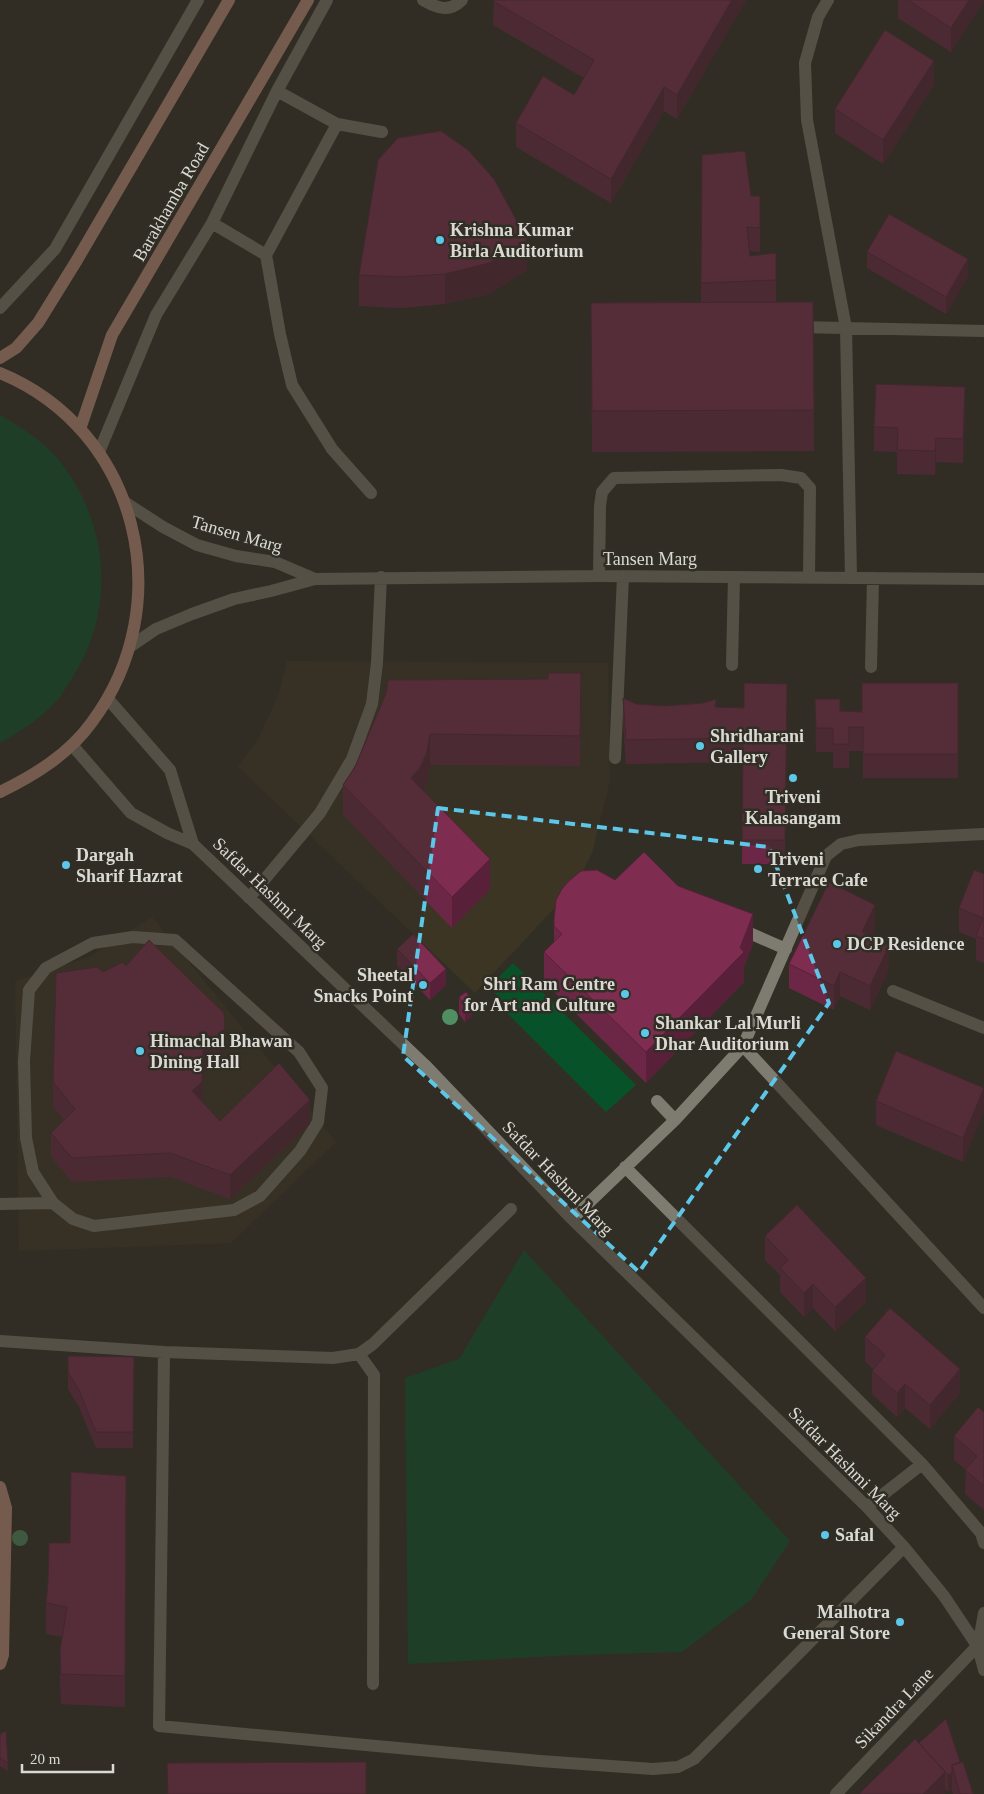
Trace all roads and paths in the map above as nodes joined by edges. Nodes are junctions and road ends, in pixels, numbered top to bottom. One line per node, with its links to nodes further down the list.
1 (198, 0): 13 (street)
2 (229, 0): 17 (main road)
3 (308, 0): 19 (main road, Barakhamba Road)
4 (327, 0): 8 (street)
5 (423, 0): 6 (street)
6 (462, 0)
7 (828, 0): 15 (street)
8 (277, 91): 9 (street); 11 (street)
9 (337, 124): 10 (street); 12 (street)
10 (382, 132)
11 (212, 223): 12 (street); 20 (street)
12 (266, 255): 21 (street)
13 (0, 308)
14 (788, 327): 15 (street)
15 (846, 328): 16 (street); 28 (street)
16 (984, 331)
17 (0, 358)
18 (0, 373): 19 (main road)
19 (80, 429): 20 (main road)
20 (99, 452): 22 (main road)
21 (371, 493)
22 (126, 503): 30 (street, Tansen Marg); 32 (main road)
23 (599, 576): 24 (street, Tansen Marg); 25 (street, Tansen Marg); 27 (street)
24 (623, 576): 26 (street, Tansen Marg); 37 (street)
25 (381, 577): 30 (street, Tansen Marg); 41 (street)
26 (734, 577): 27 (street, Tansen Marg); 33 (street)
27 (809, 577): 28 (street, Tansen Marg)
28 (851, 577): 29 (street, Tansen Marg)
29 (873, 578): 31 (street, Tansen Marg); 34 (street)
30 (315, 579): 32 (street, Tansen Marg)
31 (984, 579)
32 (131, 646): 35 (main road)
33 (732, 665)
34 (871, 667)
35 (108, 699): 36 (main road); 40 (street)
36 (72, 745): 38 (main road); 40 (street, Safdar Hashmi Marg)
37 (615, 758)
38 (0, 792)
39 (984, 834): 43 (street)
40 (193, 844): 41 (street, Safdar Hashmi Marg)
41 (249, 898): 53 (street, Safdar Hashmi Marg)
42 (728, 924): 43 (street)
43 (786, 948): 46 (street)
44 (893, 991): 45 (street)
45 (984, 1028)
46 (743, 1046): 48 (street); 54 (street)
47 (657, 1101): 48 (street)
48 (675, 1120): 49 (street)
49 (625, 1167): 53 (street); 58 (street)
50 (53, 1202): 50 (street); 51 (street)
51 (0, 1204)
52 (511, 1209): 57 (street)
53 (572, 1219): 60 (street, Safdar Hashmi Marg)
54 (984, 1308)
55 (0, 1341): 56 (street)
56 (164, 1352): 57 (street); 62 (street)
57 (359, 1354): 67 (street)
58 (922, 1464): 60 (street); 61 (street)
59 (0, 1488): 65 (main road)
60 (867, 1508): 62 (street, Safdar Hashmi Marg)
61 (984, 1543)
62 (904, 1547): 64 (street, Safdar Hashmi Marg)
63 (984, 1613): 64 (street)
64 (981, 1643): 66 (street, Safdar Hashmi Marg); 68 (street, Sikandra Lane)
65 (0, 1664)
66 (984, 1670)
67 (373, 1684)
68 (836, 1794)

